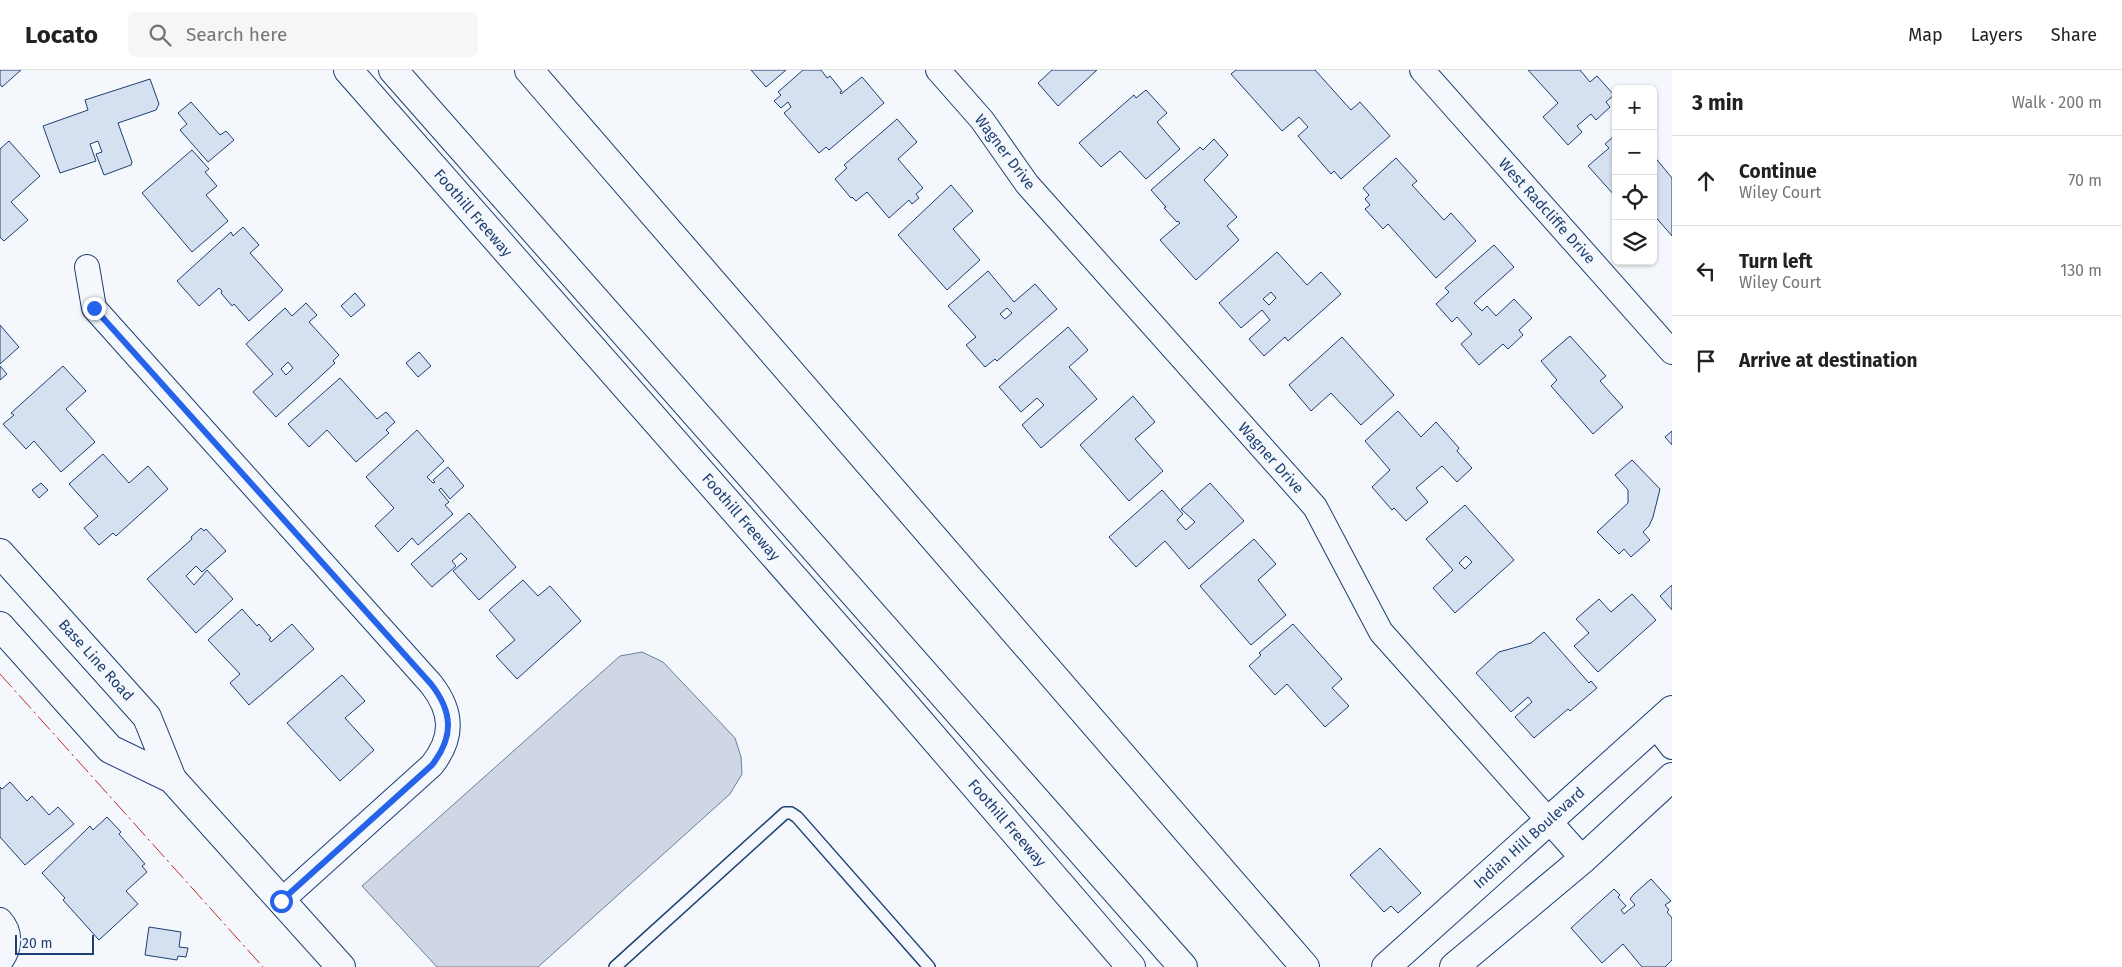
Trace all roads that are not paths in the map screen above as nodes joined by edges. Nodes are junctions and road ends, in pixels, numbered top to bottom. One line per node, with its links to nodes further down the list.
1 (348, 70): 23 (main road, Foothill Freeway)
2 (393, 70): 24 (main road)
3 (530, 70): 25 (main road)
4 (938, 70): 14 (street, Wagner Drive)
5 (1422, 70): 7 (street, West Radcliffe Drive)
6 (86, 267): 16 (street)
7 (1672, 352)
8 (0, 553): 13 (main road, Base Line Road)
9 (0, 626): 13 (main road, Base Line Road)
10 (1663, 718): 11 (street); 14 (main road, Indian Hill Boulevard)
11 (1672, 746)
12 (1672, 777): 15 (main road)
13 (172, 779): 16 (main road, Base Line Road)
14 (1550, 820): 15 (street, Wagner Drive); 18 (main road, Indian Hill Boulevard)
15 (1583, 859): 26 (main road)
16 (281, 901): 20 (main road, Base Line Road)
17 (0, 920): 19 (street)
18 (1395, 959)
19 (0, 962)
20 (341, 967)
21 (614, 967): 22 (lane)
22 (929, 967)
23 (1131, 967)
24 (1182, 967)
25 (1305, 967)
26 (1454, 967)

